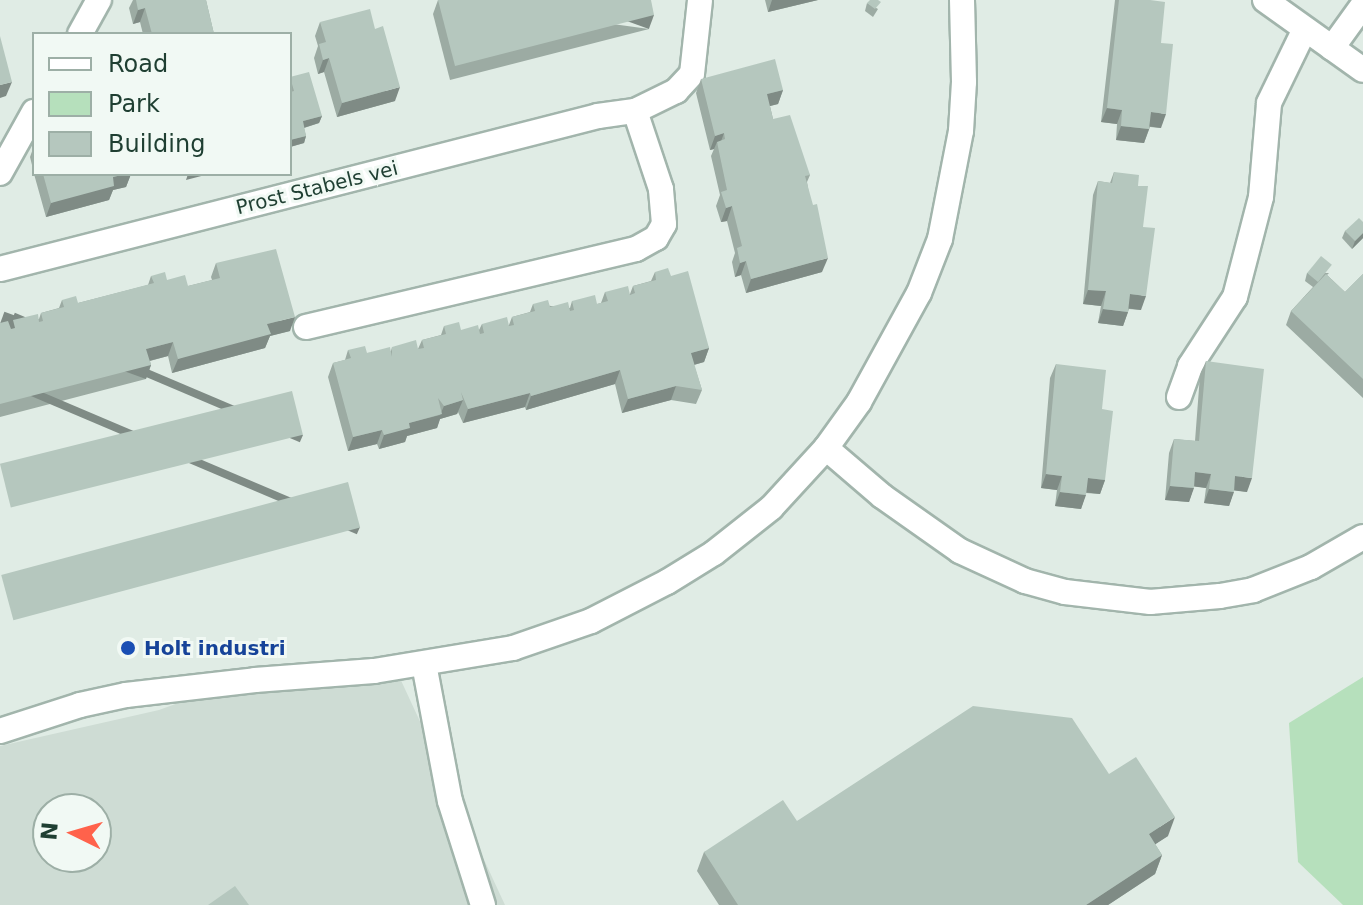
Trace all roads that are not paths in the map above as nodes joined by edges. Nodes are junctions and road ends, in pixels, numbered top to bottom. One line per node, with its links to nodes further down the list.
1 (99, 0): 7 (street)
2 (700, 0): 10 (street, Prost Stabels vei)
3 (962, 0): 16 (street)
4 (1265, 0): 6 (street)
5 (1363, 5): 8 (street)
6 (1304, 31): 8 (street); 15 (street)
7 (81, 32)
8 (1332, 48): 9 (street)
9 (1363, 70)
10 (635, 111): 13 (street, Prost Stabels vei); 14 (street)
11 (32, 116): 12 (street)
12 (0, 173)
13 (0, 269)
14 (306, 327)
15 (1179, 397)
16 (826, 448): 17 (street); 18 (street)
17 (1363, 537)
18 (424, 664): 19 (street); 20 (street)
19 (0, 731)
20 (483, 905)

